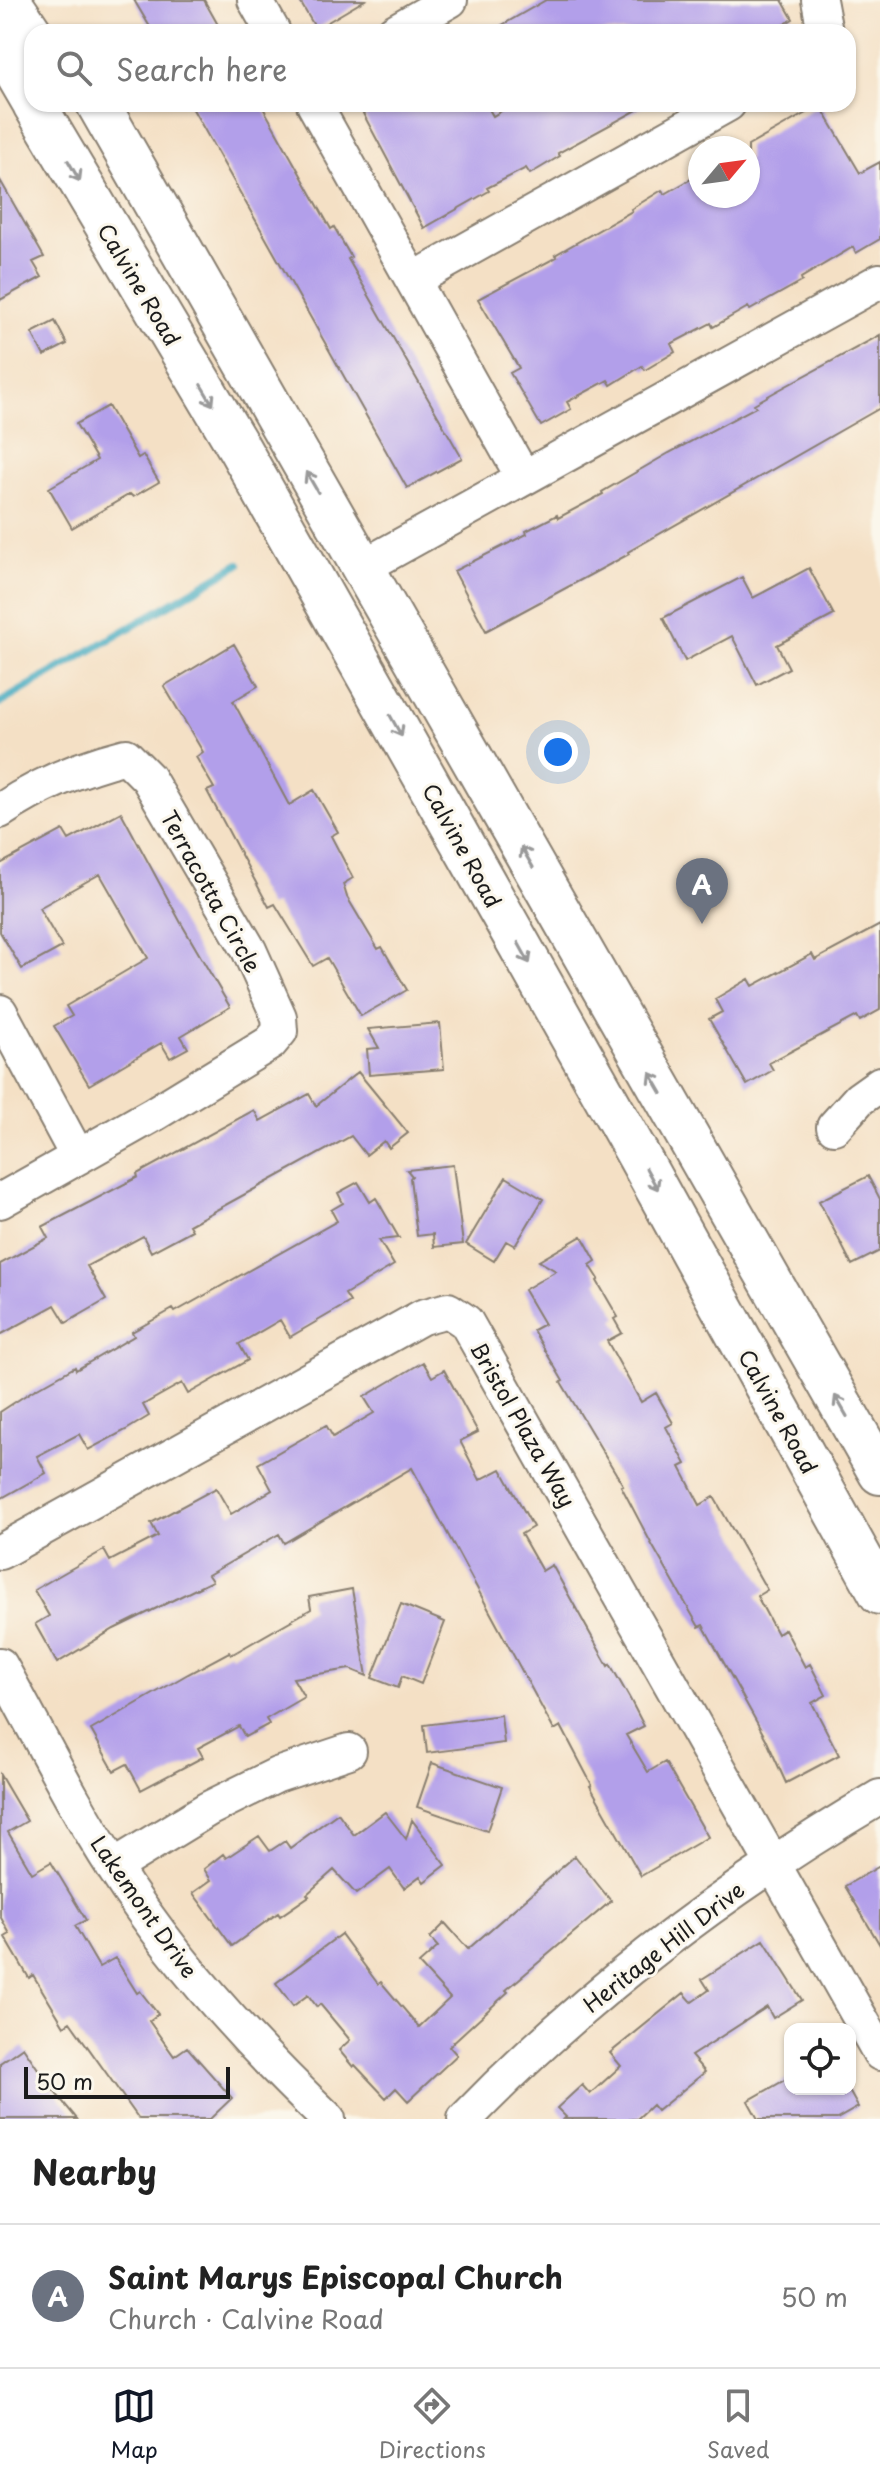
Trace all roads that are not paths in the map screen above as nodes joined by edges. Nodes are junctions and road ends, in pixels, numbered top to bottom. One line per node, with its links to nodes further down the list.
1 (0, 0): 6 (main road)
2 (39, 0): 7 (main road)
3 (255, 0): 8 (street)
4 (450, 0): 9 (street)
5 (819, 0): 10 (street)
6 (25, 24)
7 (52, 24)
8 (268, 24)
9 (408, 24)
10 (824, 24)
11 (0, 45): 12 (main road, Calvine Road)
12 (24, 86)
13 (39, 112): 22 (main road, Calvine Road, one-way to 22)
14 (77, 112): 18 (main road)
15 (102, 112): 18 (main road)
16 (318, 112): 19 (street)
17 (714, 112): 19 (street)
18 (194, 276): 23 (main road, one-way to 18)
19 (413, 280): 21 (street)
20 (880, 281): 21 (street)
21 (523, 477): 23 (street)
22 (264, 494): 24 (main road); 31 (main road, Calvine Road, one-way to 31)
23 (361, 568): 24 (main road)
24 (436, 698): 32 (main road, one-way to 24)
25 (0, 811): 29 (street, Terracotta Circle)
26 (0, 1012): 29 (street)
27 (880, 1084): 28 (street)
28 (834, 1127)
29 (78, 1157): 30 (street, Terracotta Circle)
30 (0, 1201)
31 (785, 1422): 33 (main road); 35 (main road, Calvine Road)
32 (880, 1473)
33 (880, 1537)
34 (0, 1552): 39 (street, Bristol Plaza Way)
35 (880, 1593)
36 (0, 1665): 40 (street, Lakemont Drive)
37 (349, 1751): 40 (street)
38 (880, 1797): 39 (street, Heritage Hill Drive)
39 (772, 1863): 41 (street, Bristol Plaza Way); 43 (street, Heritage Hill Drive)
40 (113, 1867): 42 (street, Lakemont Drive)
41 (880, 2053)
42 (328, 2119)
43 (465, 2119)

